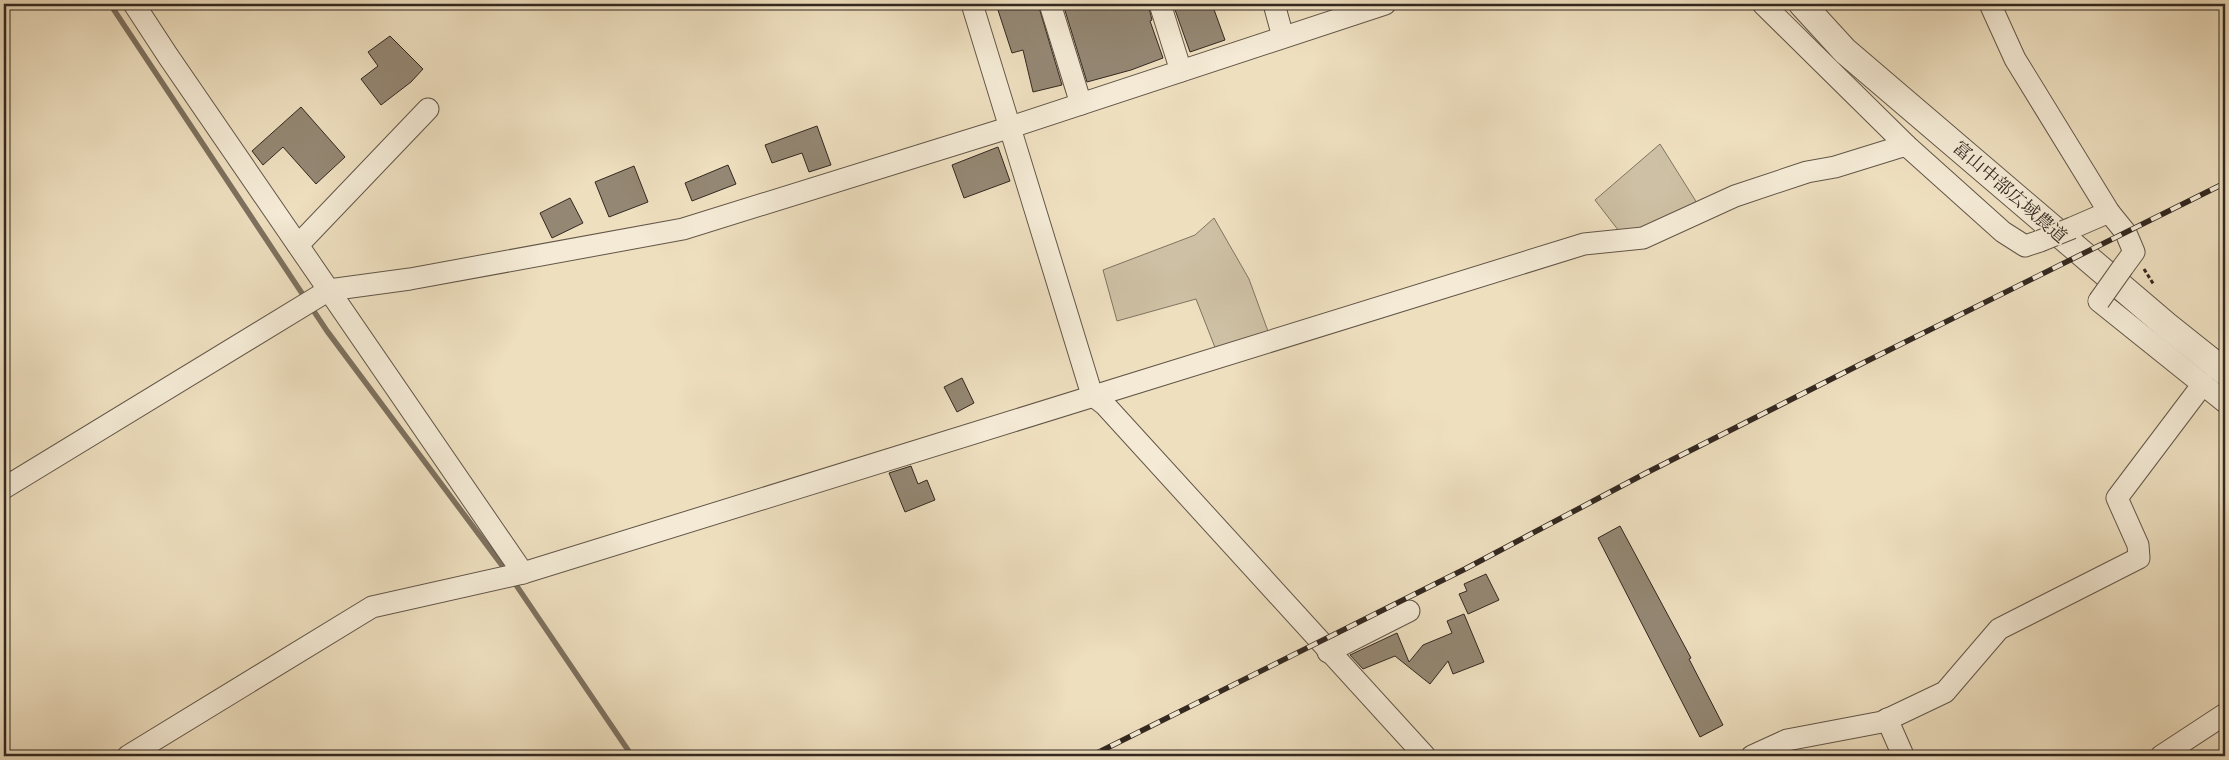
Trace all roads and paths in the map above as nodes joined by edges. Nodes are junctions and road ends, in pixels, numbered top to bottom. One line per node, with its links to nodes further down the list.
1 (134, 4): 17 (street)
2 (972, 4): 14 (street)
3 (1050, 4): 12 (street)
4 (1160, 4): 11 (street)
5 (1274, 4): 10 (street)
6 (1385, 4): 10 (street)
7 (1763, 4): 15 (street)
8 (1802, 4): 19 (street, 富山中部広域農道)
9 (1990, 4): 16 (street)
10 (1284, 37): 11 (street)
11 (1181, 71): 12 (street)
12 (1081, 104): 14 (street)
13 (428, 109): 17 (street)
14 (1008, 128): 18 (street); 20 (street)
15 (1906, 145): 16 (street, bridge); 20 (street)
16 (2108, 212): 19 (street, bridge)
17 (298, 245): 18 (street)
18 (329, 290): 22 (street); 23 (street)
19 (2214, 378): 21 (street); 27 (street)
20 (1092, 395): 23 (street); 25 (street)
21 (2225, 402)
22 (4, 488)
23 (523, 573): 28 (street)
24 (1410, 611): 25 (street)
25 (1328, 652): 29 (street)
26 (2225, 714): 32 (street)
27 (1888, 719): 30 (street); 31 (street)
28 (128, 756)
29 (1425, 756)
30 (1752, 756)
31 (1900, 756)
32 (2161, 756)

